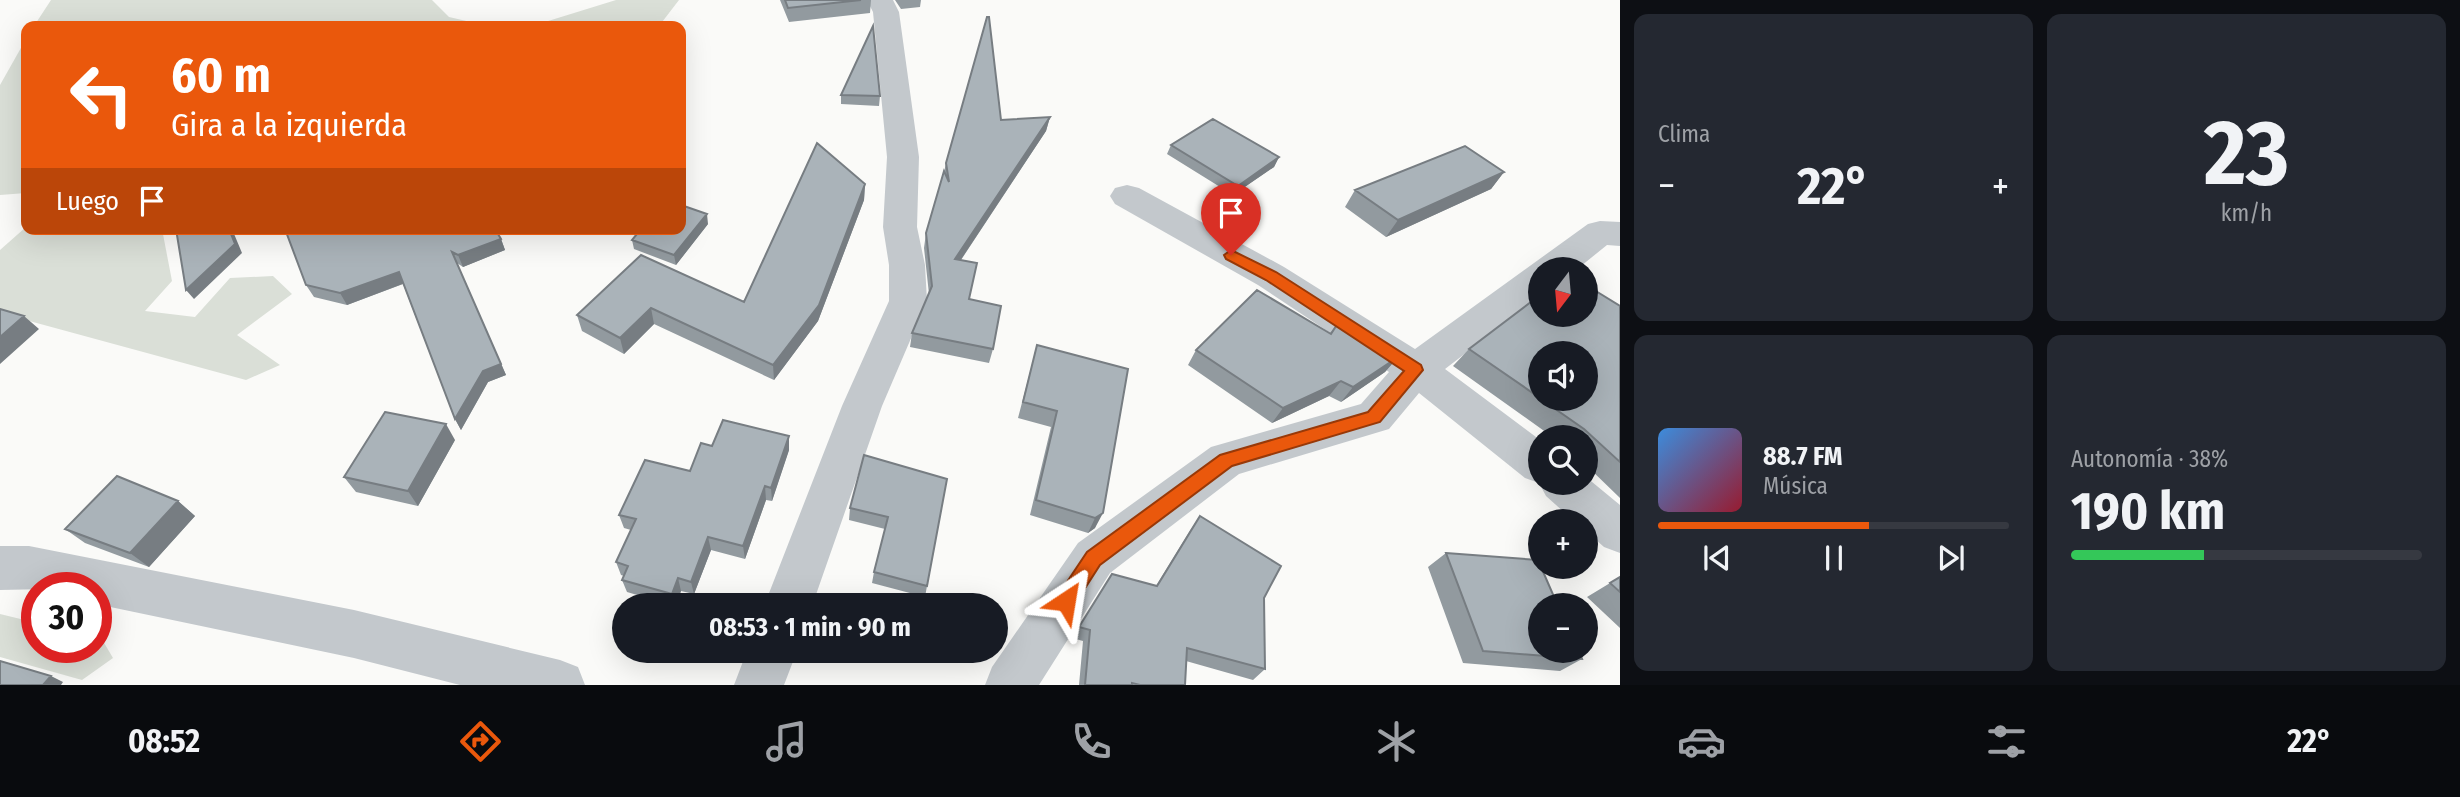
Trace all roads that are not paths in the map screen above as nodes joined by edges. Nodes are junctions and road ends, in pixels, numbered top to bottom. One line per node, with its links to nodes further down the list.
1 (880, 0): 11 (street)
2 (1127, 197): 6 (street)
3 (1620, 234): 4 (street)
4 (1568, 257)
5 (1528, 286): 6 (street)
6 (1415, 370): 7 (street); 15 (street)
7 (1528, 455)
8 (1575, 495): 9 (street)
9 (1620, 532)
10 (0, 568): 13 (street)
11 (794, 593)
12 (767, 663): 14 (street)
13 (560, 685)
14 (759, 685)
15 (1010, 685)

